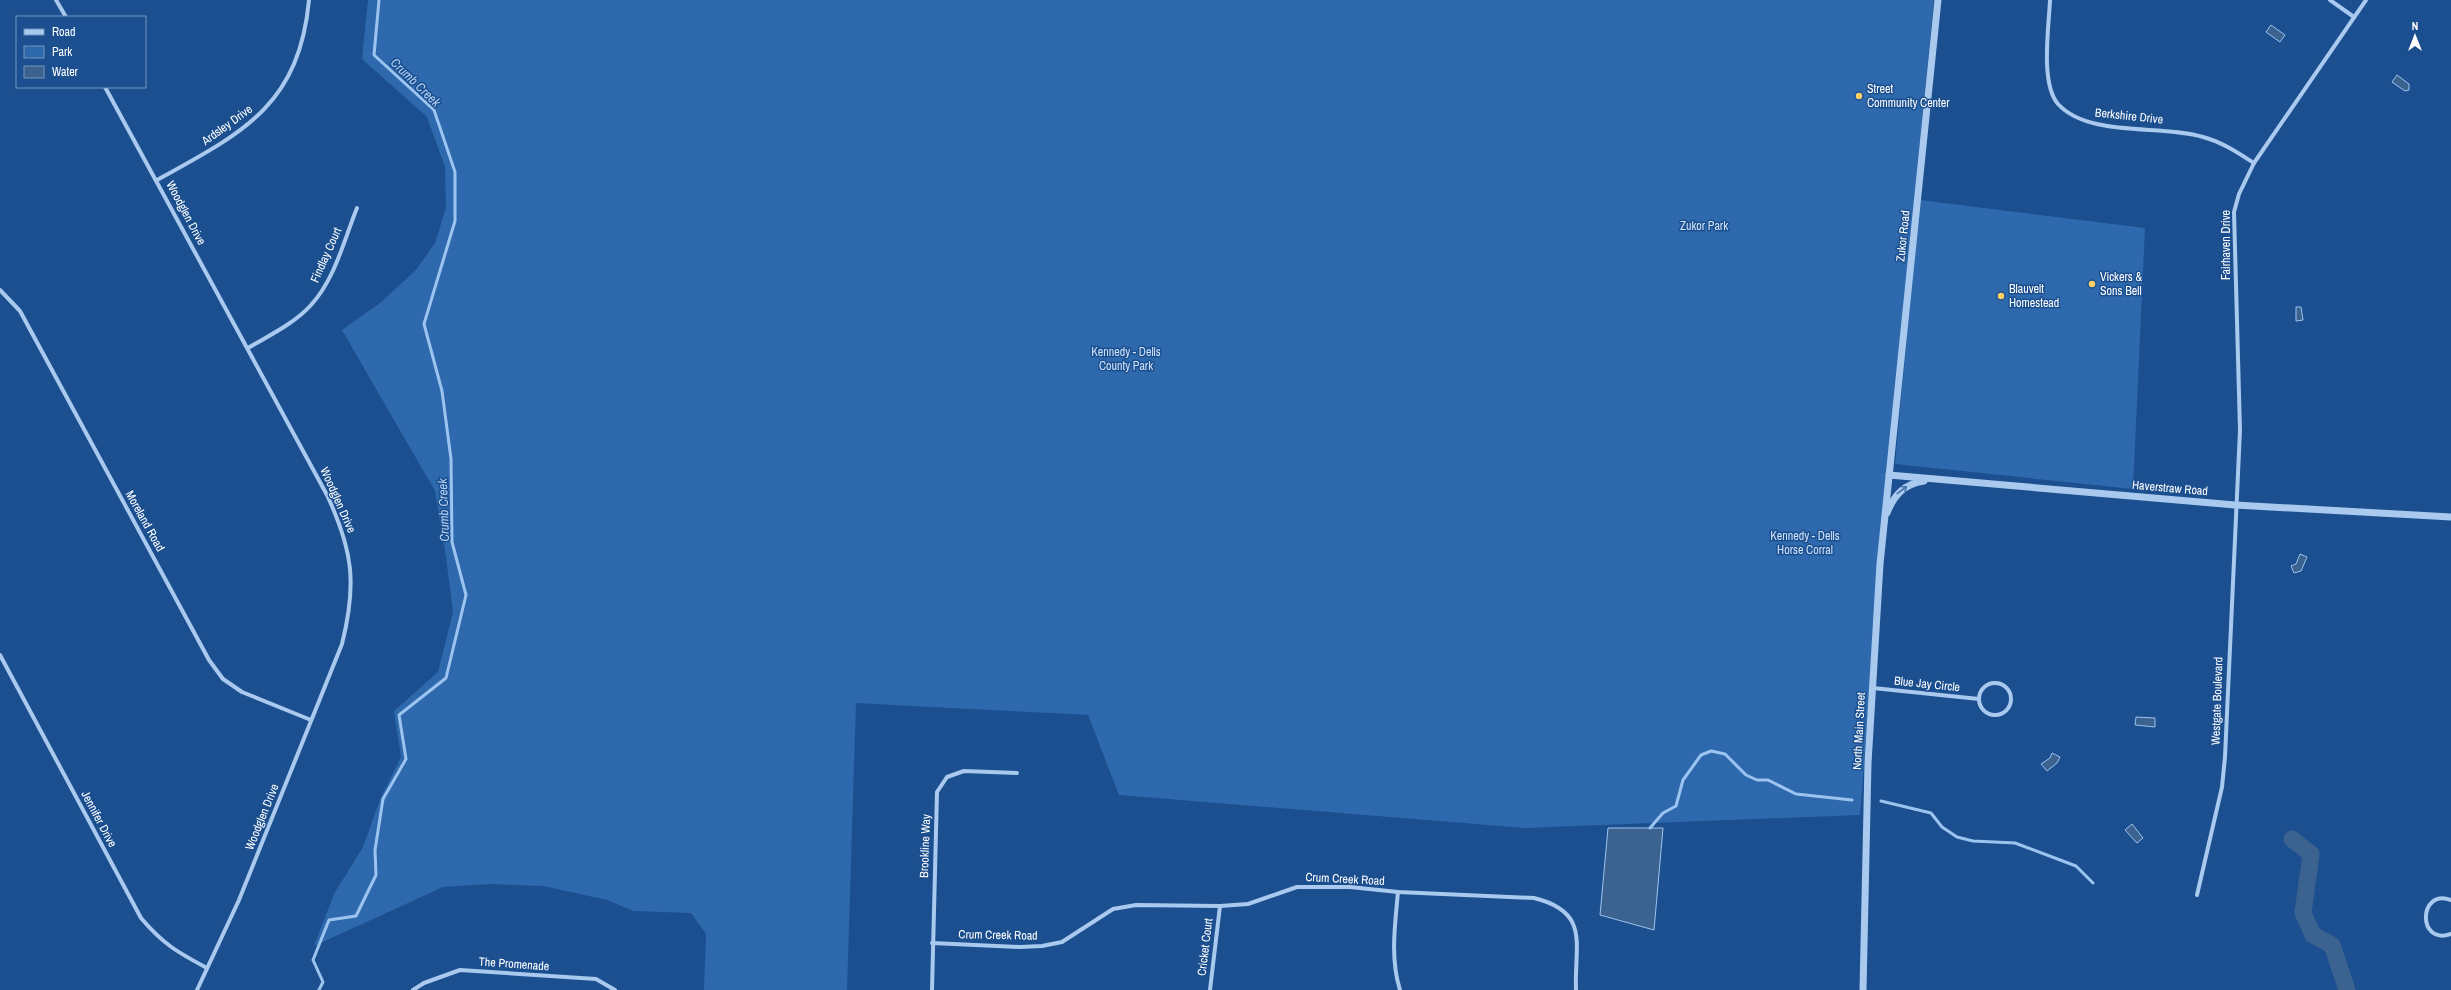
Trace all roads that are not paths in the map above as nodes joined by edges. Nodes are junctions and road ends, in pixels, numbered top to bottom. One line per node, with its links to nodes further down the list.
1 (56, 0): 7 (street)
2 (309, 0): 11 (street, Ardsley Drive)
3 (1938, 0): 15 (street, Zukor Road)
4 (2050, 0): 10 (street, Berkshire Drive)
5 (2330, 0): 8 (street)
6 (2366, 0): 8 (street, Fairhaven Drive)
7 (65, 16)
8 (2354, 17): 10 (street, Fairhaven Drive)
9 (106, 88): 11 (street, Woodglen Drive)
10 (2254, 163): 17 (street, Fairhaven Drive)
11 (157, 180): 14 (street, Woodglen Drive)
12 (357, 208): 14 (street, Findlay Court)
13 (0, 290): 23 (street, Moreland Road)
14 (248, 348): 23 (street, Woodglen Drive)
15 (1888, 475): 16 (street, Haverstraw Road); 19 (street, North Main Street)
16 (1938, 480): 17 (street, Haverstraw Road); 19 (street, one-way to 16)
17 (2235, 505): 18 (street, Haverstraw Road); 26 (street, Westgate Boulevard)
18 (2451, 517)
19 (1884, 522): 21 (street, North Main Street)
20 (0, 655): 31 (street, Jennifer Drive)
21 (1873, 688): 22 (street, Blue Jay Circle); 39 (street, North Main Street)
22 (1979, 699): 22 (street)
23 (311, 720): 31 (street, Woodglen Drive)
24 (1017, 773): 30 (street, Brookline Way)
25 (1398, 892): 28 (street, Crum Creek Road); 37 (street); 38 (street, Crum Creek Road)
26 (2197, 895)
27 (2451, 900): 29 (street)
28 (1220, 906): 30 (street, Crum Creek Road); 36 (street, Cricket Court)
29 (2451, 934)
30 (932, 943): 35 (street, Brookline Way)
31 (207, 968): 32 (street, Woodglen Drive)
32 (197, 990)
33 (413, 990): 34 (street, The Promenade)
34 (615, 990)
35 (932, 990)
36 (1210, 990)
37 (1400, 990)
38 (1576, 990)
39 (1863, 990)

